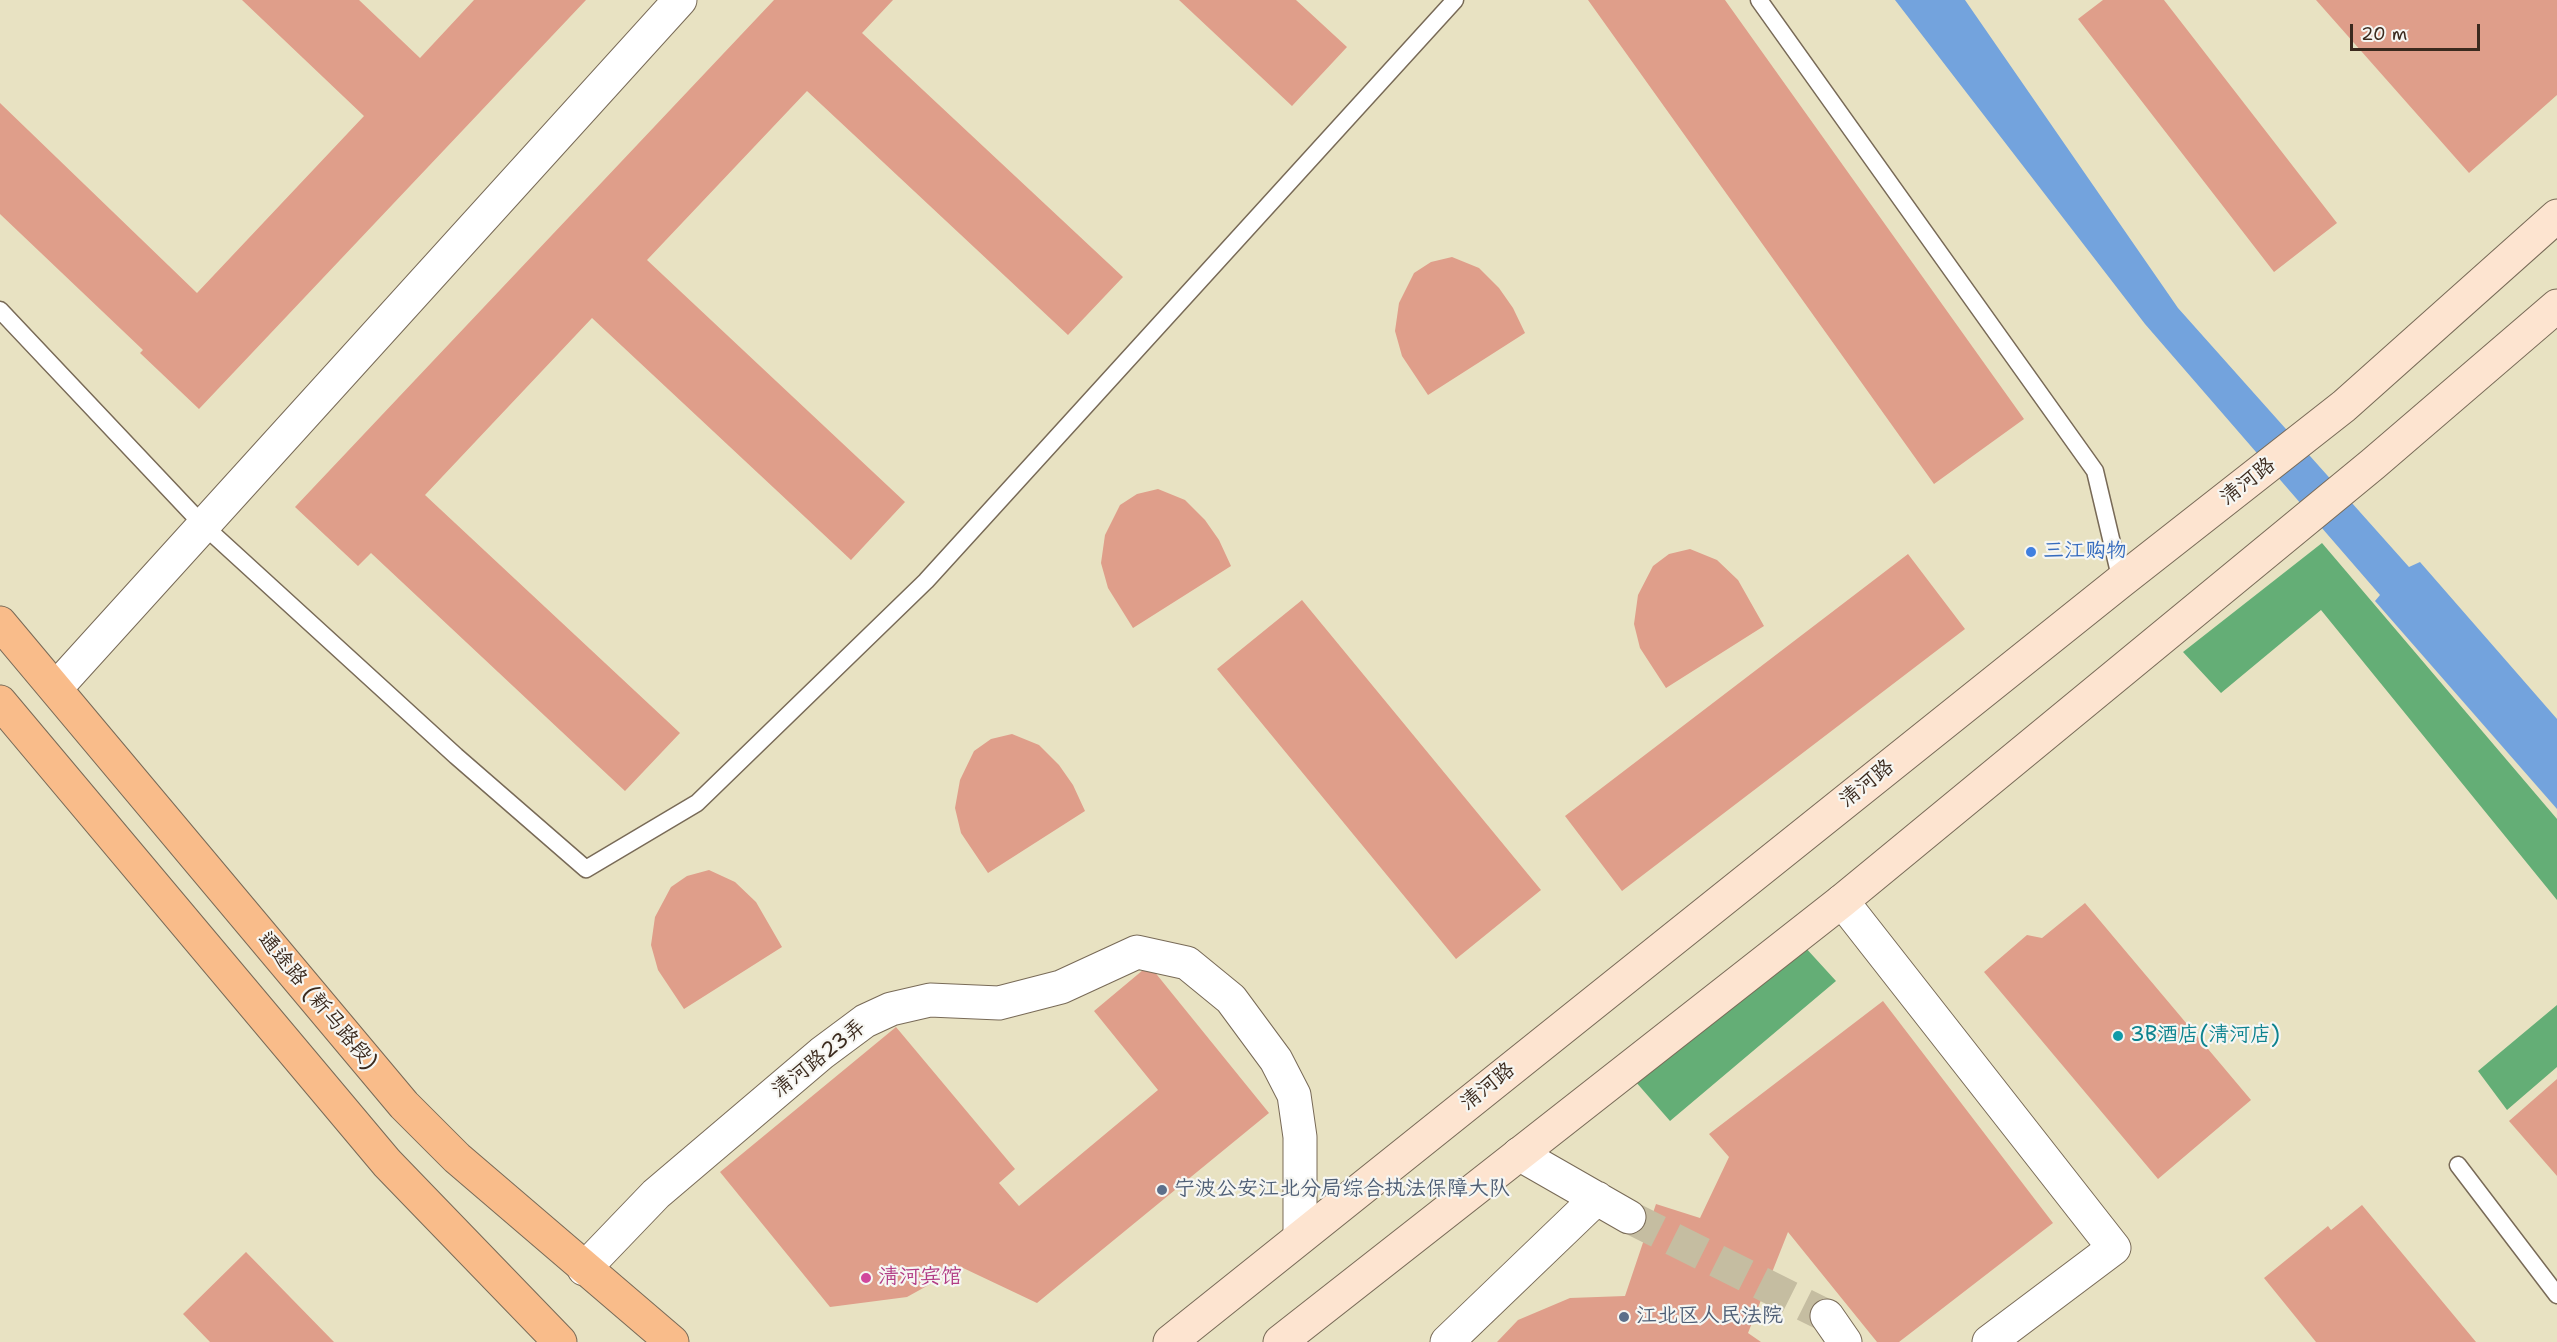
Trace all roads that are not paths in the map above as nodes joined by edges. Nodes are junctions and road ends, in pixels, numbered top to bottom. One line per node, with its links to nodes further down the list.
1 (680, 0): 7 (street)
2 (1455, 0): 7 (lane)
3 (1759, 0): 8 (lane)
4 (2557, 216): 8 (main road, 清河路)
5 (2557, 306): 12 (main road)
6 (0, 310): 7 (lane)
7 (203, 525): 10 (street)
8 (2121, 581): 17 (main road, 清河路)
9 (0, 622): 10 (main road, 通途路 (新马路段))
10 (56, 688): 18 (main road, 通途路 (新马路段))
11 (0, 702): 20 (main road)
12 (1842, 901): 13 (main road); 26 (street)
13 (1519, 1154): 15 (street); 24 (main road)
14 (2458, 1165): 19 (lane)
15 (1597, 1198): 16 (street); 25 (street)
16 (1629, 1217)
17 (1300, 1237): 18 (street, 清河路23弄); 23 (main road, 清河路)
18 (584, 1269): 22 (main road, 通途路 (新马路段))
19 (2557, 1295)
20 (543, 1331): 21 (main road)
21 (560, 1342)
22 (672, 1342)
23 (1170, 1342)
24 (1280, 1342)
25 (1447, 1342)
26 (1989, 1342)

